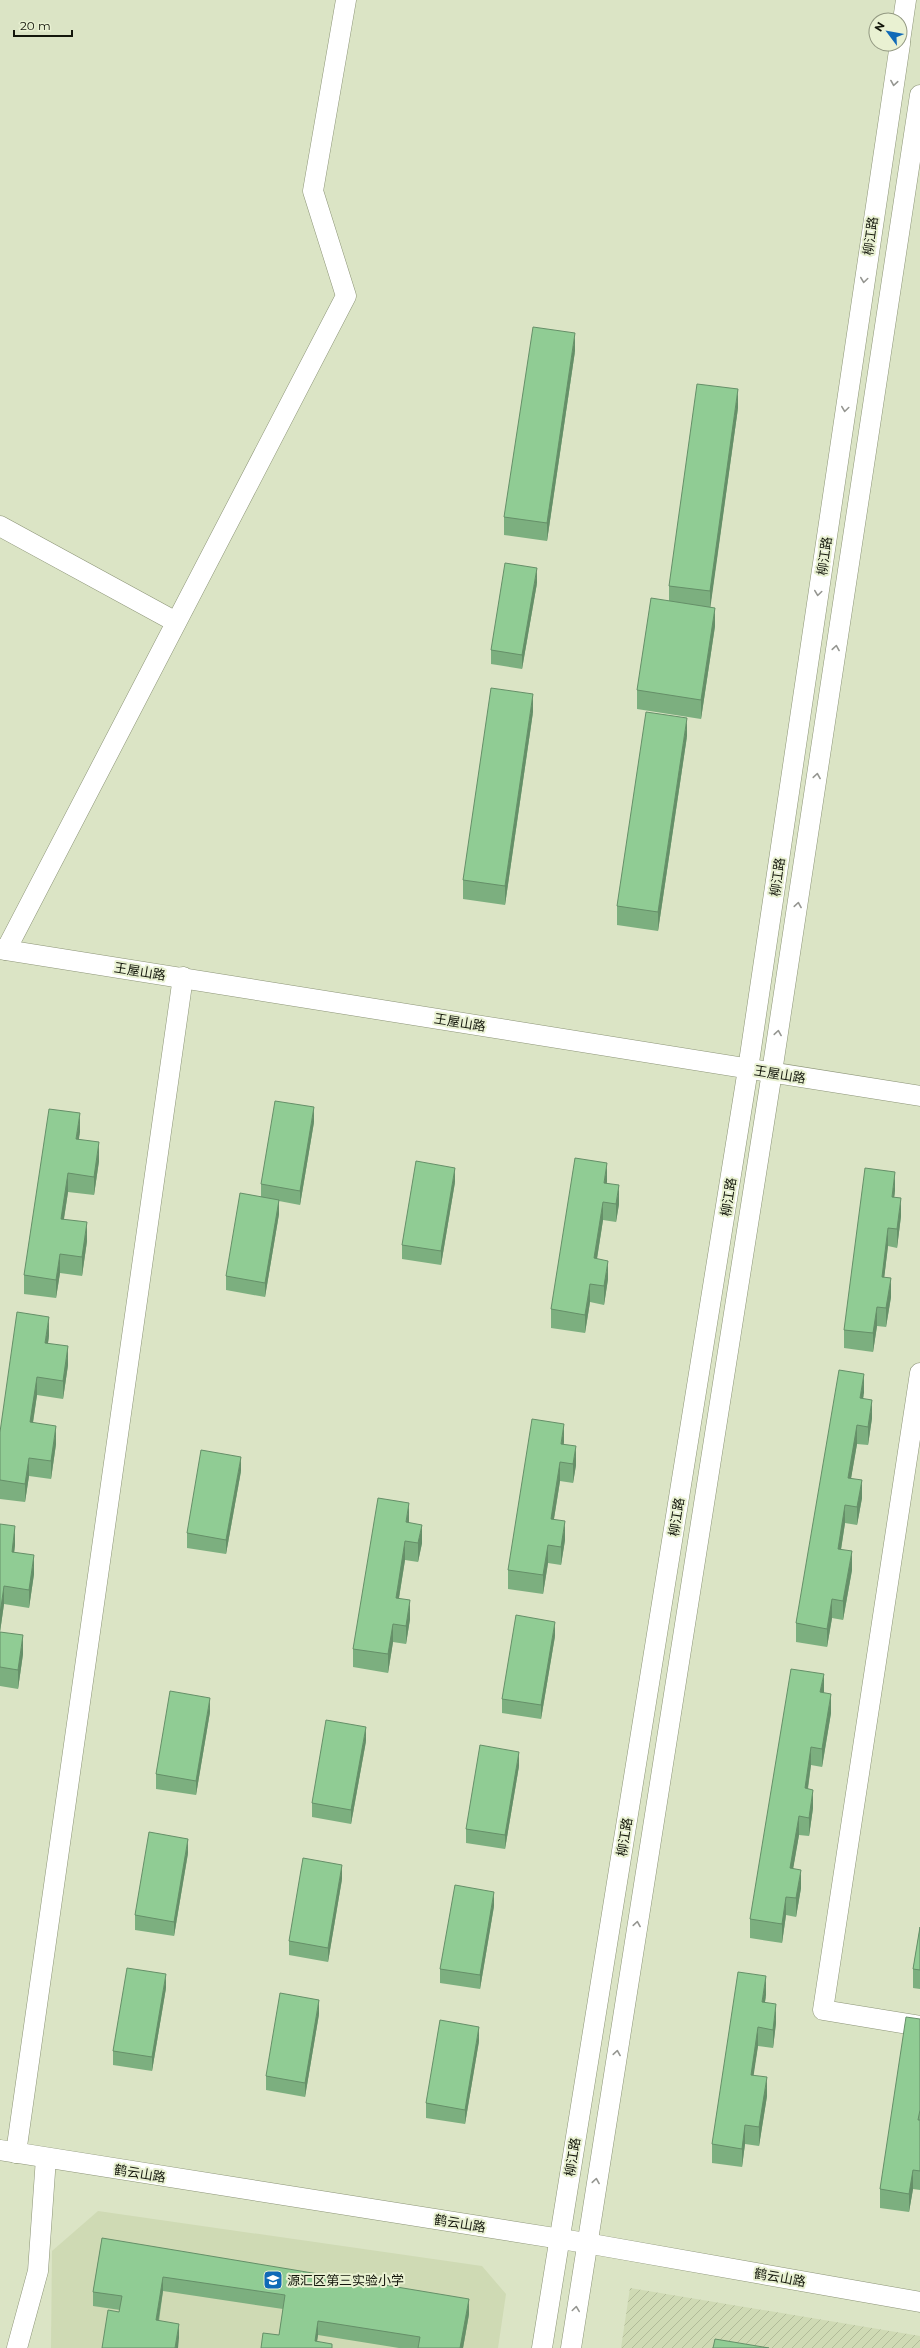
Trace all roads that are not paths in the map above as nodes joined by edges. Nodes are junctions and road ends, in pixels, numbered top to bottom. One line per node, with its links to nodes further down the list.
1 (346, 0): 9 (street)
2 (906, 0): 3 (street, 柳江路)
3 (904, 12)
4 (899, 52): 6 (street, 柳江路, one-way to 6)
5 (920, 95): 7 (street, 柳江路)
6 (877, 188): 7 (street); 12 (street, 柳江路, one-way to 12)
7 (912, 194): 13 (street, 柳江路, one-way to 7)
8 (0, 526): 9 (street)
9 (176, 622): 10 (street)
10 (3, 950): 11 (street, 王屋山路)
11 (183, 977): 12 (street, 王屋山路); 17 (street)
12 (748, 1069): 13 (street, 王屋山路); 19 (street, 柳江路)
13 (772, 1072): 14 (street, 王屋山路); 20 (street, 柳江路, one-way to 13)
14 (920, 1096)
15 (920, 1373): 16 (street)
16 (920, 2026)
17 (8, 2151): 18 (street, 鹤云山路)
18 (46, 2158): 19 (street, 鹤云山路); 22 (street)
19 (559, 2239): 20 (street, 鹤云山路); 23 (street, 柳江路)
20 (586, 2243): 21 (street, 鹤云山路); 24 (street, 柳江路, one-way to 20)
21 (920, 2302)
22 (17, 2348)
23 (542, 2348)
24 (571, 2348)

